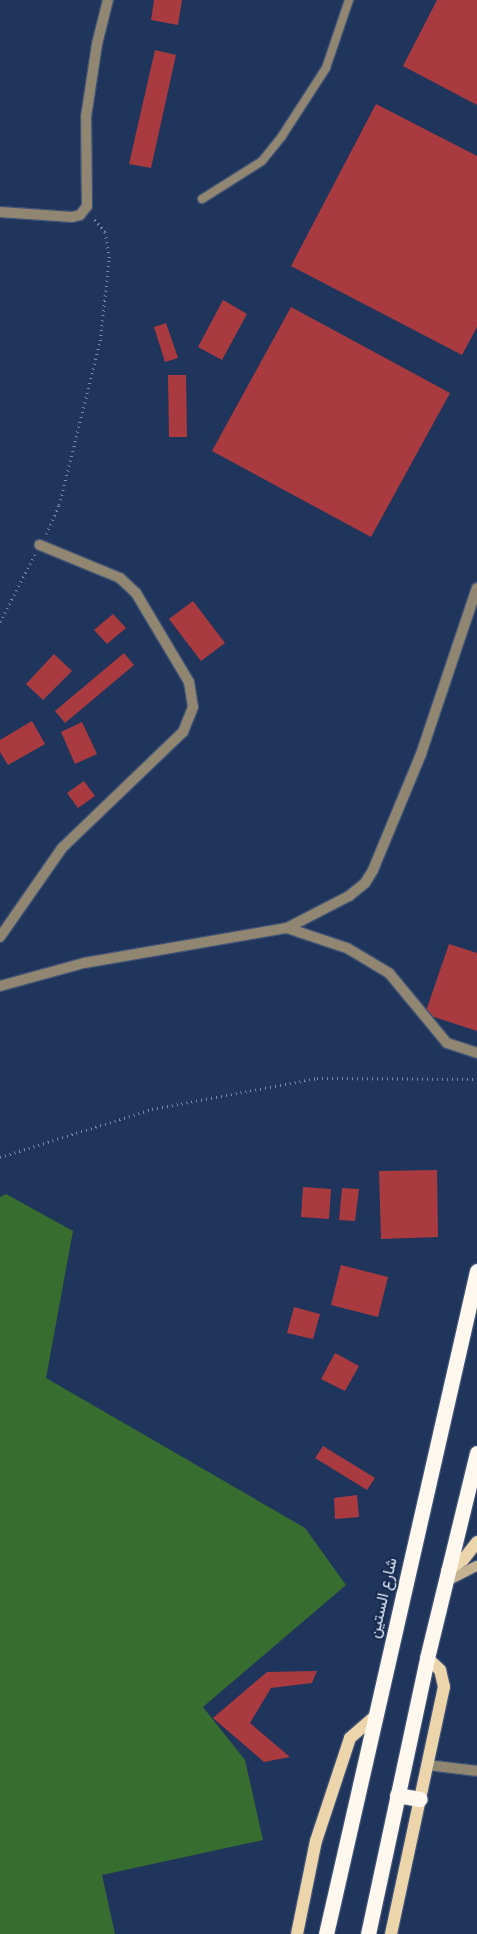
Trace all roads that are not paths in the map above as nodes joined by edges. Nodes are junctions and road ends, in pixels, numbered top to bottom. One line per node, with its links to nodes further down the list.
1 (108, 0): 4 (street)
2 (349, 0): 3 (lane)
3 (202, 199)
4 (0, 212)
5 (40, 545): 8 (street)
6 (477, 588): 7 (street)
7 (287, 928): 9 (street); 10 (street)
8 (0, 937)
9 (0, 986)
10 (477, 1053)
11 (477, 1271): 17 (highway, شارع الستين)
12 (477, 1453): 15 (highway)
13 (477, 1542): 15 (main road)
14 (477, 1566): 15 (street)
15 (446, 1576): 16 (highway)
16 (427, 1658): 18 (main road); 20 (highway)
17 (374, 1716): 22 (main road); 23 (highway, شارع الستين)
18 (427, 1766): 19 (street); 21 (main road)
19 (477, 1770)
20 (397, 1795): 21 (highway); 24 (highway)
21 (420, 1799): 25 (main road)
22 (297, 1934)
23 (326, 1934)
24 (368, 1934)
25 (392, 1934)

